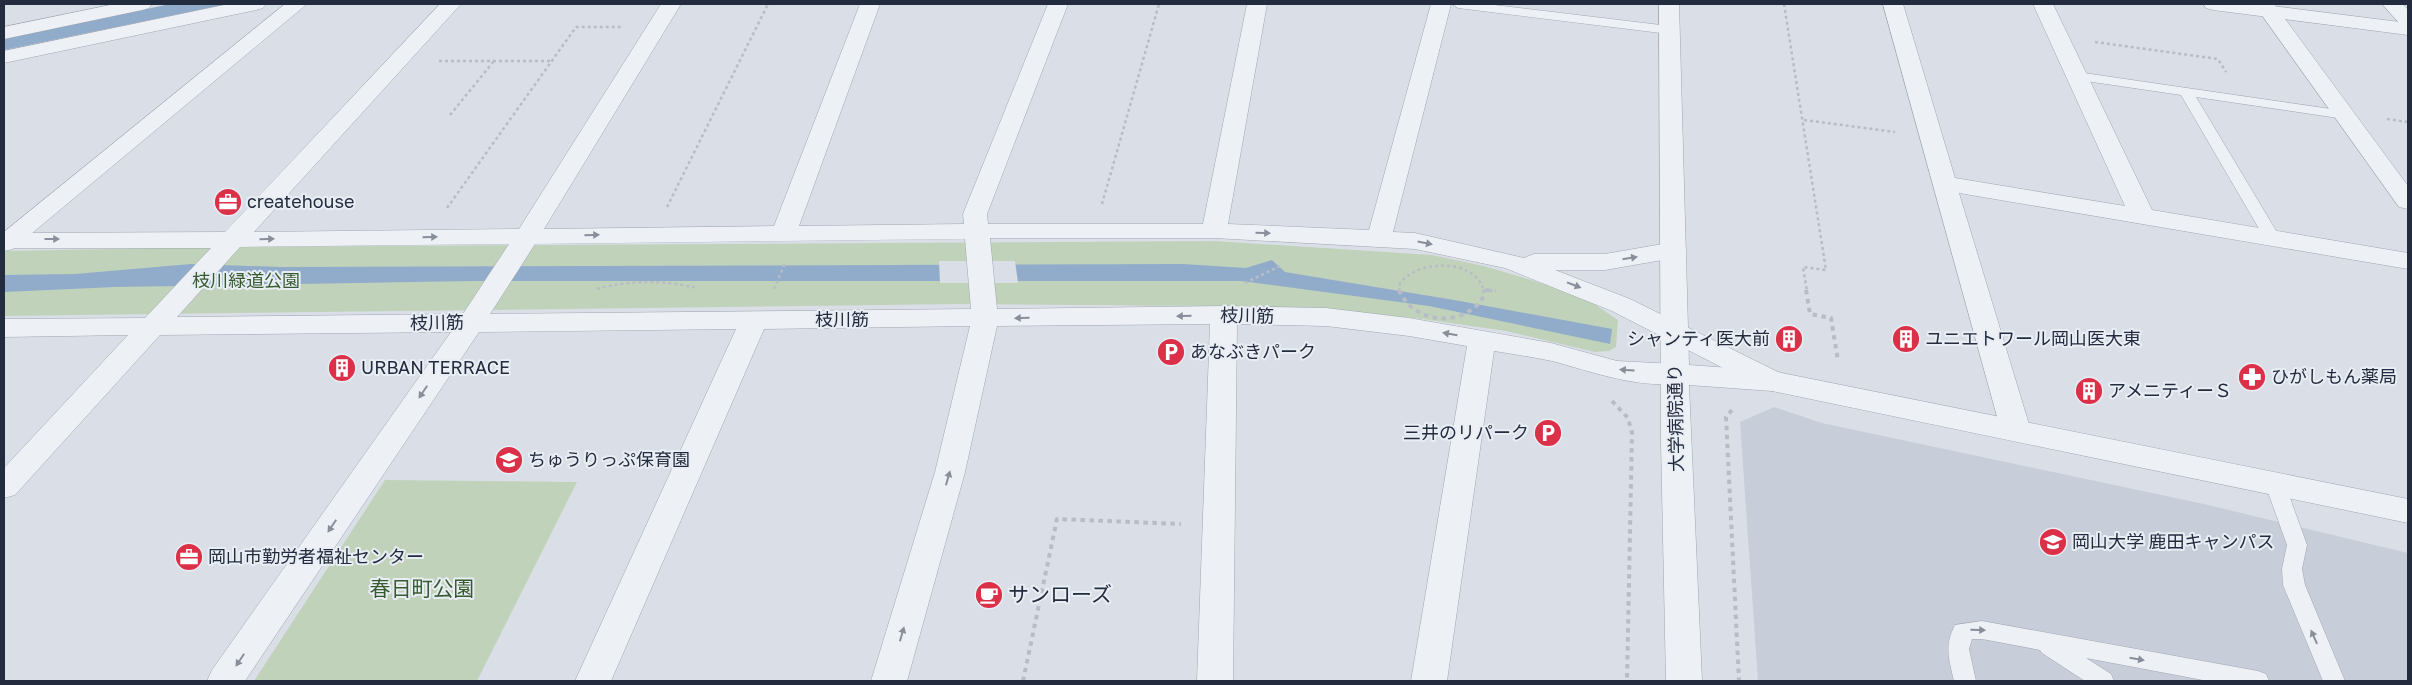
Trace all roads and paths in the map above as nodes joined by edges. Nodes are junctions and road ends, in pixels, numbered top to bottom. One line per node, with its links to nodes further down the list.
1 (142, 4): 24 (street)
2 (256, 4): 26 (street)
3 (297, 4): 50 (street)
4 (451, 4): 27 (street)
5 (671, 4): 21 (street)
6 (768, 4): 40 (path)
7 (870, 4): 45 (street)
8 (1058, 4): 43 (street)
9 (1159, 4): 39 (path)
10 (1257, 4): 44 (street)
11 (1441, 4): 47 (street)
12 (1458, 4): 23 (lane)
13 (1668, 4): 23 (street, 大学病院通り)
14 (1784, 4): 35 (path)
15 (1893, 4): 36 (street)
16 (2043, 4): 25 (street)
17 (2213, 4): 19 (street)
18 (2392, 4): 20 (street)
19 (2266, 7): 22 (street); 34 (street)
20 (2408, 21)
21 (657, 26): 29 (path); 46 (street)
22 (2408, 29)
23 (1669, 30): 51 (street, 大学病院通り)
24 (4, 33)
25 (2058, 37): 30 (street); 32 (path)
26 (4, 57)
27 (398, 61): 28 (path); 49 (street)
28 (494, 61): 29 (path); 33 (path)
29 (552, 61): 41 (path)
30 (2077, 76): 31 (lane); 42 (street)
31 (2186, 92): 32 (lane); 48 (lane)
32 (2243, 100): 34 (lane)
33 (450, 115)
34 (2345, 115): 38 (street)
35 (1804, 120): 36 (path); 70 (path)
36 (1931, 137): 37 (street)
37 (1944, 183): 42 (street); 75 (street)
38 (2408, 202)
39 (1102, 205)
40 (666, 209)
41 (444, 212)
42 (2142, 216): 48 (street)
43 (976, 231): 44 (street); 45 (street); 63 (street)
44 (1214, 231): 47 (street, one-way to 47)
45 (784, 233): 46 (street, one-way to 45)
46 (527, 236): 49 (street, one-way to 46); 65 (street)
47 (1379, 238): 53 (street, one-way to 53)
48 (2273, 238): 55 (street)
49 (234, 240): 50 (street, one-way to 49); 66 (street)
50 (5, 241)
51 (1674, 250): 53 (street, one-way to 51); 68 (street, 大学病院通り)
52 (787, 258): 58 (path)
53 (1512, 262): 68 (street, one-way to 68)
54 (1282, 265): 57 (path)
55 (2404, 266)
56 (1405, 274): 60 (path)
57 (1240, 285)
58 (774, 289)
59 (596, 290): 61 (path)
60 (1399, 290)
61 (703, 293)
62 (1224, 315): 63 (street, 枝川筋, one-way to 63); 69 (street, 枝川筋, one-way to 62); 79 (street)
63 (985, 319): 64 (street, 枝川筋); 83 (street, one-way to 63)
64 (754, 320): 65 (street, 枝川筋); 82 (street)
65 (471, 323): 66 (street, 枝川筋); 81 (street, one-way to 81)
66 (153, 326): 67 (street, 枝川筋); 77 (street)
67 (4, 328)
68 (1675, 332): 71 (street, 大学病院通り); 72 (street)
69 (1482, 340): 71 (street, 枝川筋, one-way to 69); 86 (street)
70 (1839, 369)
71 (1675, 374): 72 (street, 枝川筋); 88 (street, 大学病院通り)
72 (1772, 381): 75 (street)
73 (1610, 400): 87 (path)
74 (1738, 408): 89 (path)
75 (2016, 431): 76 (street)
76 (2275, 484): 78 (street); 93 (lane, one-way to 76)
77 (4, 487)
78 (2408, 511)
79 (1219, 526): 84 (path); 85 (street)
80 (2042, 641): 90 (lane, one-way to 80); 91 (lane); 92 (lane, one-way to 92)
81 (225, 681)
82 (593, 681)
83 (889, 681)
84 (1023, 681)
85 (1216, 681)
86 (1429, 681)
87 (1627, 681)
88 (1684, 681)
89 (1739, 681)
90 (1964, 681)
91 (2103, 681)
92 (2258, 681)
93 (2334, 681)

